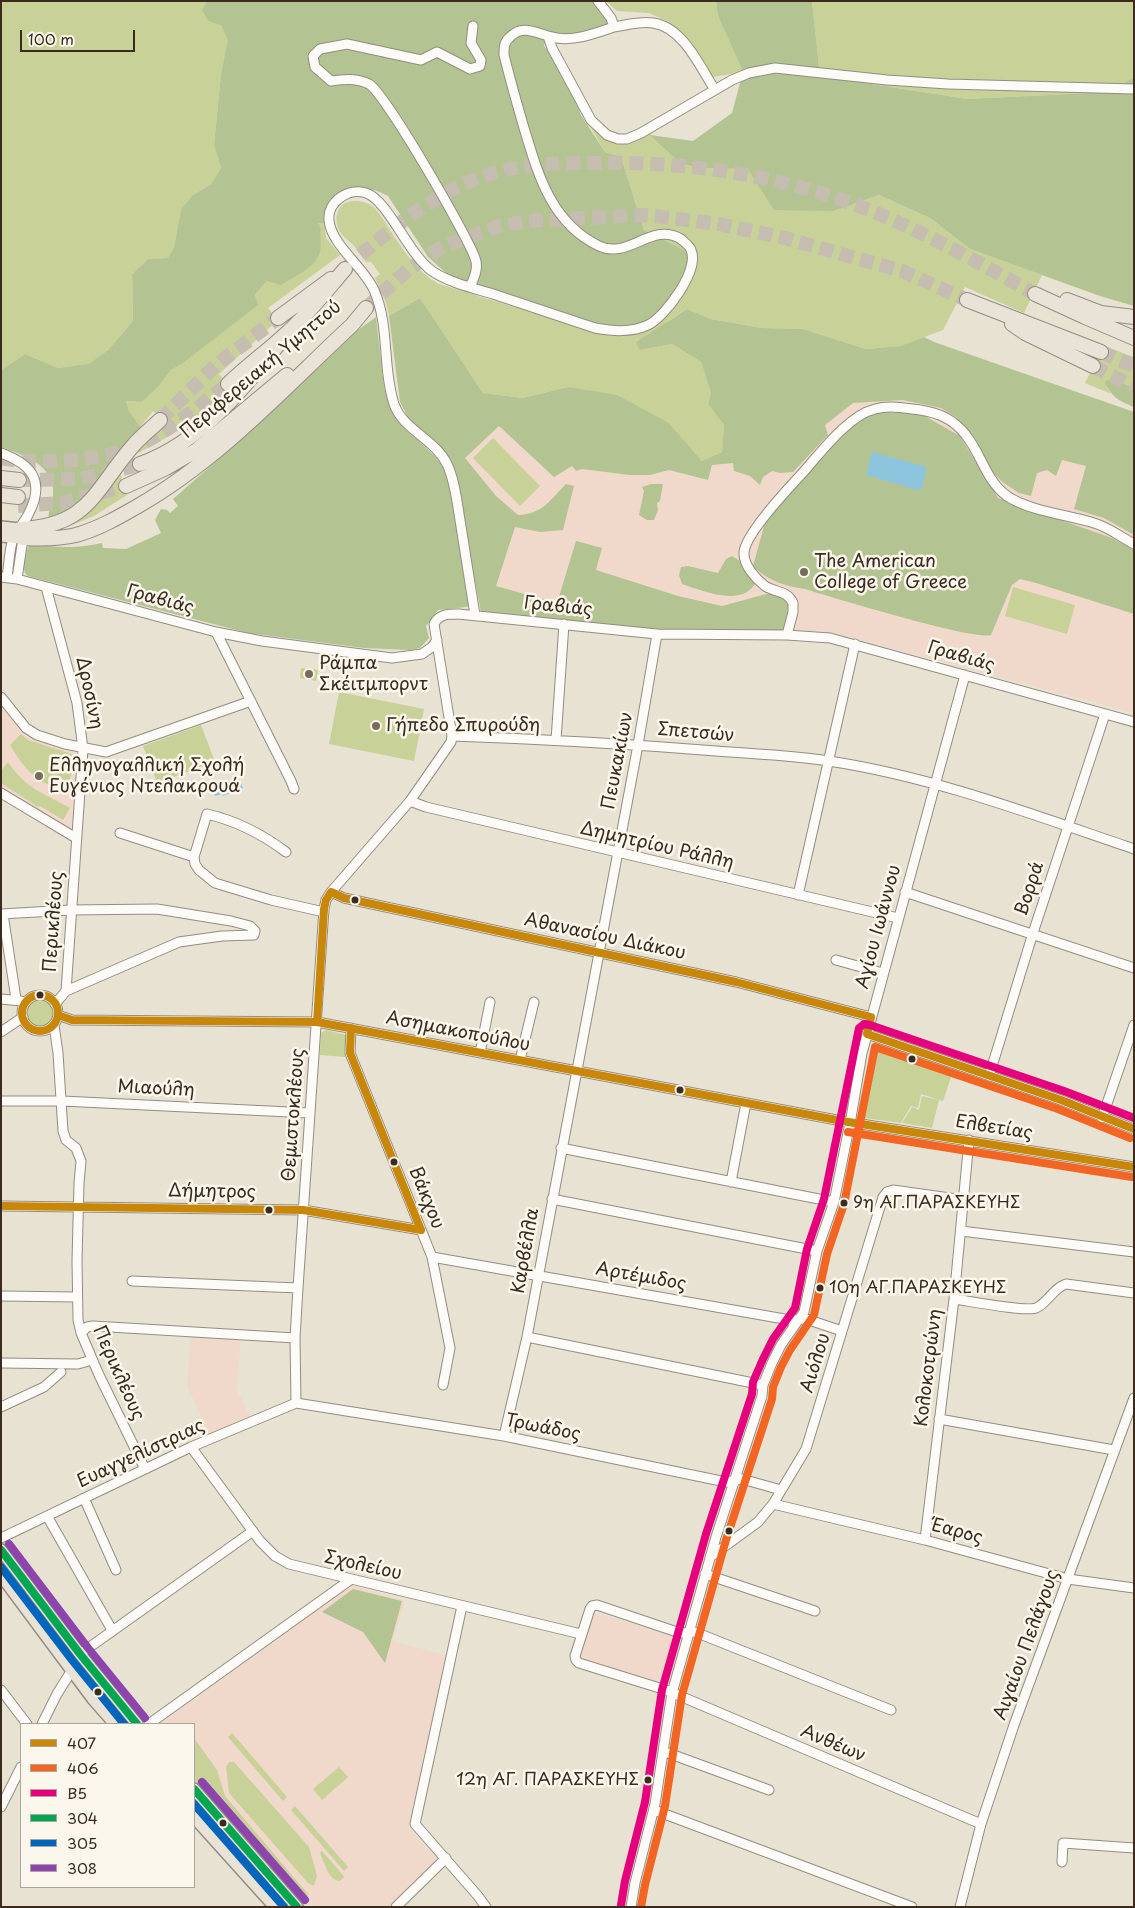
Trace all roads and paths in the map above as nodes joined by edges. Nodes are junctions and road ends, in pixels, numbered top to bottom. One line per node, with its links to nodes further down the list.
1 (598, 1): 3 (street)
2 (472, 26): 7 (street)
3 (614, 27): 4 (street); 6 (street)
4 (548, 36): 6 (street); 7 (street)
5 (1134, 89): 6 (street)
6 (715, 90)
7 (470, 287): 31 (street)
8 (966, 300): 9 (highway)
9 (986, 308): 14 (highway); 15 (highway)
10 (1134, 317): 13 (highway)
11 (278, 318): 12 (highway, Περιφερειακή Υμηττού)
12 (288, 332): 16 (highway, Περιφερειακή Υμηττού); 19 (highway)
13 (1134, 338)
14 (1101, 352)
15 (1093, 366)
16 (228, 384)
17 (160, 420): 26 (highway)
18 (1, 453): 26 (street)
19 (140, 464)
20 (1, 478): 21 (highway)
21 (19, 480)
22 (126, 486): 26 (highway, Περιφερειακή Υμηττού)
23 (1, 495): 24 (highway)
24 (1, 505)
25 (1, 527): 26 (main road)
26 (19, 535): 27 (main road); 29 (street)
27 (1, 536)
28 (1134, 544): 35 (street)
29 (8, 578): 30 (street, Γραβιάς)
30 (46, 587): 33 (street, Γραβιάς); 46 (street, Δροσίνη)
31 (474, 615): 32 (street, Γραβιάς); 36 (street, Γραβιάς)
32 (564, 624): 34 (street, Γραβιάς); 44 (street)
33 (216, 632): 36 (street, Γραβιάς); 40 (street)
34 (657, 634): 35 (street, Γραβιάς); 45 (street, Πευκακίων)
35 (787, 635): 37 (street, Γραβιάς)
36 (437, 640): 43 (street)
37 (855, 644): 38 (street, Γραβιάς); 47 (street)
38 (965, 675): 41 (street, Γραβιάς); 48 (street, Αγίου Ιωάννου)
39 (1, 698): 46 (street)
40 (251, 700): 46 (street); 49 (street)
41 (1105, 714): 42 (street, Γραβιάς); 52 (street, Βορρά)
42 (1134, 722)
43 (452, 736): 44 (street, Σπετσών); 51 (street)
44 (556, 740): 45 (street, Σπετσών)
45 (638, 745): 47 (street, Σπετσών); 57 (street, Πευκακίων)
46 (83, 749): 54 (street, Δροσίνη)
47 (828, 760): 48 (street, Σπετσών); 61 (street)
48 (934, 784): 52 (street, Σπετσών); 60 (street, Αγίου Ιωάννου)
49 (294, 789)
50 (1, 793): 54 (street)
51 (410, 801): 57 (street, Δημητρίου Ράλλη); 59 (street)
52 (1067, 826): 55 (street, Σπετσών); 66 (street, Βορρά)
53 (120, 833): 58 (street)
54 (76, 838): 62 (street, Περικλέους)
55 (1134, 849)
56 (286, 852): 58 (street)
57 (617, 853): 61 (street, Δημητρίου Ράλλη); 67 (street, Πευκακίων)
58 (194, 857): 63 (street)
59 (331, 892): 63 (street, Θεμιστοκλέους); 67 (street, Αθανασίου Διάκου)
60 (905, 892): 65 (street, Αγίου Ιωάννου); 66 (street)
61 (798, 895): 65 (street, Δημητρίου Ράλλη)
62 (71, 910): 64 (street); 71 (street, Περικλέους); 71 (street)
63 (324, 912): 81 (street, Θεμιστοκλέους)
64 (2, 914): 73 (street)
65 (898, 918): 80 (street, Αγίου Ιωάννου)
66 (1032, 933): 69 (street); 90 (street, Βορρά)
67 (599, 952): 80 (street, Αθανασίου Διάκου); 89 (street, Πευκακίων)
68 (836, 960): 70 (street)
69 (1134, 968)
70 (879, 972)
71 (66, 991): 77 (street, Περικλέους)
72 (1, 999): 73 (street)
73 (16, 999): 74 (street)
74 (26, 1002): 77 (street); 79 (street)
75 (490, 1002): 87 (street)
76 (534, 1002): 88 (street)
77 (55, 1004): 78 (street)
78 (58, 1015): 81 (street, Ασημακοπούλου); 82 (street)
79 (23, 1017): 82 (street); 85 (street)
80 (871, 1017): 86 (street, Αγίου Ιωάννου)
81 (317, 1022): 84 (street, Ασημακοπούλου); 94 (street, Θεμιστοκλέους)
82 (54, 1025): 92 (street, Περικλέους)
83 (1134, 1025): 95 (street)
84 (351, 1028): 87 (street, Ασημακοπούλου); 108 (street, Βάκχου)
85 (3, 1030)
86 (867, 1034): 90 (street); 96 (street, Αγίου Ιωάννου)
87 (480, 1053): 88 (street, Ασημακοπούλου)
88 (520, 1060): 89 (street, Ασημακοπούλου)
89 (576, 1071): 93 (street, Ασημακοπούλου); 99 (street, Καρβέλλα)
90 (988, 1076): 95 (street)
91 (1, 1101): 92 (street, Μιαούλη)
92 (62, 1101): 94 (street, Μιαούλη); 106 (street, Περικλέους)
93 (746, 1103): 96 (street, Ασημακοπούλου); 101 (street)
94 (310, 1112): 107 (street, Θεμιστοκλέους)
95 (1102, 1118): 97 (street)
96 (850, 1122): 98 (street, Ελβετίας); 104 (street, Αγίου Ιωάννου)
97 (1134, 1129)
98 (970, 1140): 100 (street, Ελβετίας); 103 (street, Κολοκοτρώνη)
99 (561, 1148): 101 (street); 102 (street, Καρβέλλα)
100 (1134, 1167)
101 (731, 1182): 104 (street)
102 (552, 1199): 110 (street); 113 (street, Καρβέλλα)
103 (964, 1200): 109 (street, Κολοκοτρώνη); 121 (street, Αιόλου)
104 (834, 1202): 110 (street, Αγίου Ιωάννου)
105 (1, 1206): 106 (street, Δήμητρος)
106 (79, 1207): 107 (street, Δήμητρος); 118 (street, Περικλέους)
107 (304, 1210): 108 (street, Δήμητρος); 115 (street, Θεμιστοκλέους)
108 (421, 1230): 112 (street, Βάκχου)
109 (961, 1231): 111 (street); 119 (street, Κολοκοτρώνη)
110 (817, 1251): 120 (street, Αγίου Ιωάννου)
111 (1134, 1252)
112 (432, 1257): 113 (street, Αρτέμιδος); 128 (street, Βάκχου)
113 (538, 1275): 120 (street, Αρτέμιδος); 123 (street, Καρβέλλα)
114 (132, 1281): 115 (street)
115 (298, 1288): 124 (street, Θεμιστοκλέους)
116 (1134, 1293): 119 (street)
117 (1, 1296): 118 (street)
118 (77, 1297): 122 (street, Περικλέους)
119 (954, 1299): 133 (street, Κολοκοτρώνη)
120 (798, 1320): 121 (street, Αρτέμιδος); 129 (street, Αγίου Ιωάννου)
121 (842, 1331): 139 (street, Αιόλου)
122 (81, 1333): 124 (street); 125 (street, Περικλέους)
123 (527, 1337): 129 (street); 134 (street, Καρβέλλα)
124 (295, 1338): 131 (street, Θεμιστοκλέους)
125 (92, 1360): 126 (street); 137 (street, Περικλέους)
126 (1, 1364)
127 (61, 1372): 132 (street)
128 (442, 1385)
129 (763, 1385): 138 (street, Αγίου Ιωάννου)
130 (1134, 1399): 136 (street, Αιγαίου Πελάγους)
131 (296, 1403): 134 (street, Τρωάδος); 135 (street, Ευαγγελίστριας)
132 (1, 1407)
133 (939, 1419): 136 (street); 145 (street, Κολοκοτρώνη)
134 (504, 1436): 138 (street, Τρωάδος)
135 (191, 1447): 137 (street, Ευαγγελίστριας); 143 (street, Σχολείου)
136 (1114, 1450): 150 (street, Αιγαίου Πελάγους)
137 (145, 1469): 140 (street, Ευαγγελίστριας)
138 (734, 1480): 139 (street, Τρωάδος); 147 (street, Αγίου Ιωάννου)
139 (781, 1490): 141 (street, Αιόλου)
140 (84, 1498): 142 (street, Ευαγγελίστριας); 148 (street)
141 (773, 1504): 145 (street, Έαρος); 147 (street, Αιόλου)
142 (47, 1516): 144 (street, Ευαγγελίστριας); 156 (street)
143 (253, 1531): 151 (street, Σχολείου); 156 (street)
144 (1, 1538)
145 (925, 1540): 150 (street, Έαρος)
146 (1, 1550): 159 (main road)
147 (710, 1557): 149 (street, Αγίου Ιωάννου)
148 (116, 1570)
149 (705, 1574): 155 (street); 157 (street, Αγίου Ιωάννου)
150 (1068, 1579): 153 (street, Έαρος); 176 (street, Αιγαίου Πελάγους)
151 (350, 1580): 154 (street, Σχολείου); 168 (street)
152 (4, 1582): 160 (main road)
153 (1134, 1588)
154 (462, 1606): 158 (street, Σχολείου); 178 (street)
155 (815, 1611)
156 (112, 1630): 159 (street)
157 (688, 1632): 158 (street); 162 (street, Αγίου Ιωάννου); 163 (street)
158 (581, 1634): 162 (street)
159 (80, 1654): 167 (main road)
160 (72, 1670): 165 (street); 166 (main road)
161 (1, 1690): 164 (street)
162 (672, 1693): 174 (street, Αγίου Ιωάννου); 176 (street, Ανθέων)
163 (891, 1710)
164 (26, 1723)
165 (42, 1723)
166 (114, 1723)
167 (136, 1723)
168 (150, 1723)
169 (668, 1753): 172 (street)
170 (20, 1769): 173 (street)
171 (195, 1790): 181 (main road)
172 (769, 1790)
173 (1, 1806)
174 (654, 1810): 184 (street, Αγίου Ιωάννου); 185 (street)
175 (195, 1818): 180 (main road)
176 (981, 1824): 186 (street, Αιγαίου Πελάγους)
177 (1134, 1848): 179 (street)
178 (446, 1858): 182 (street); 183 (street)
179 (1062, 1862)
180 (275, 1907)
181 (297, 1907)
182 (396, 1907)
183 (486, 1907)
184 (631, 1907)
185 (912, 1907)
186 (960, 1907)

